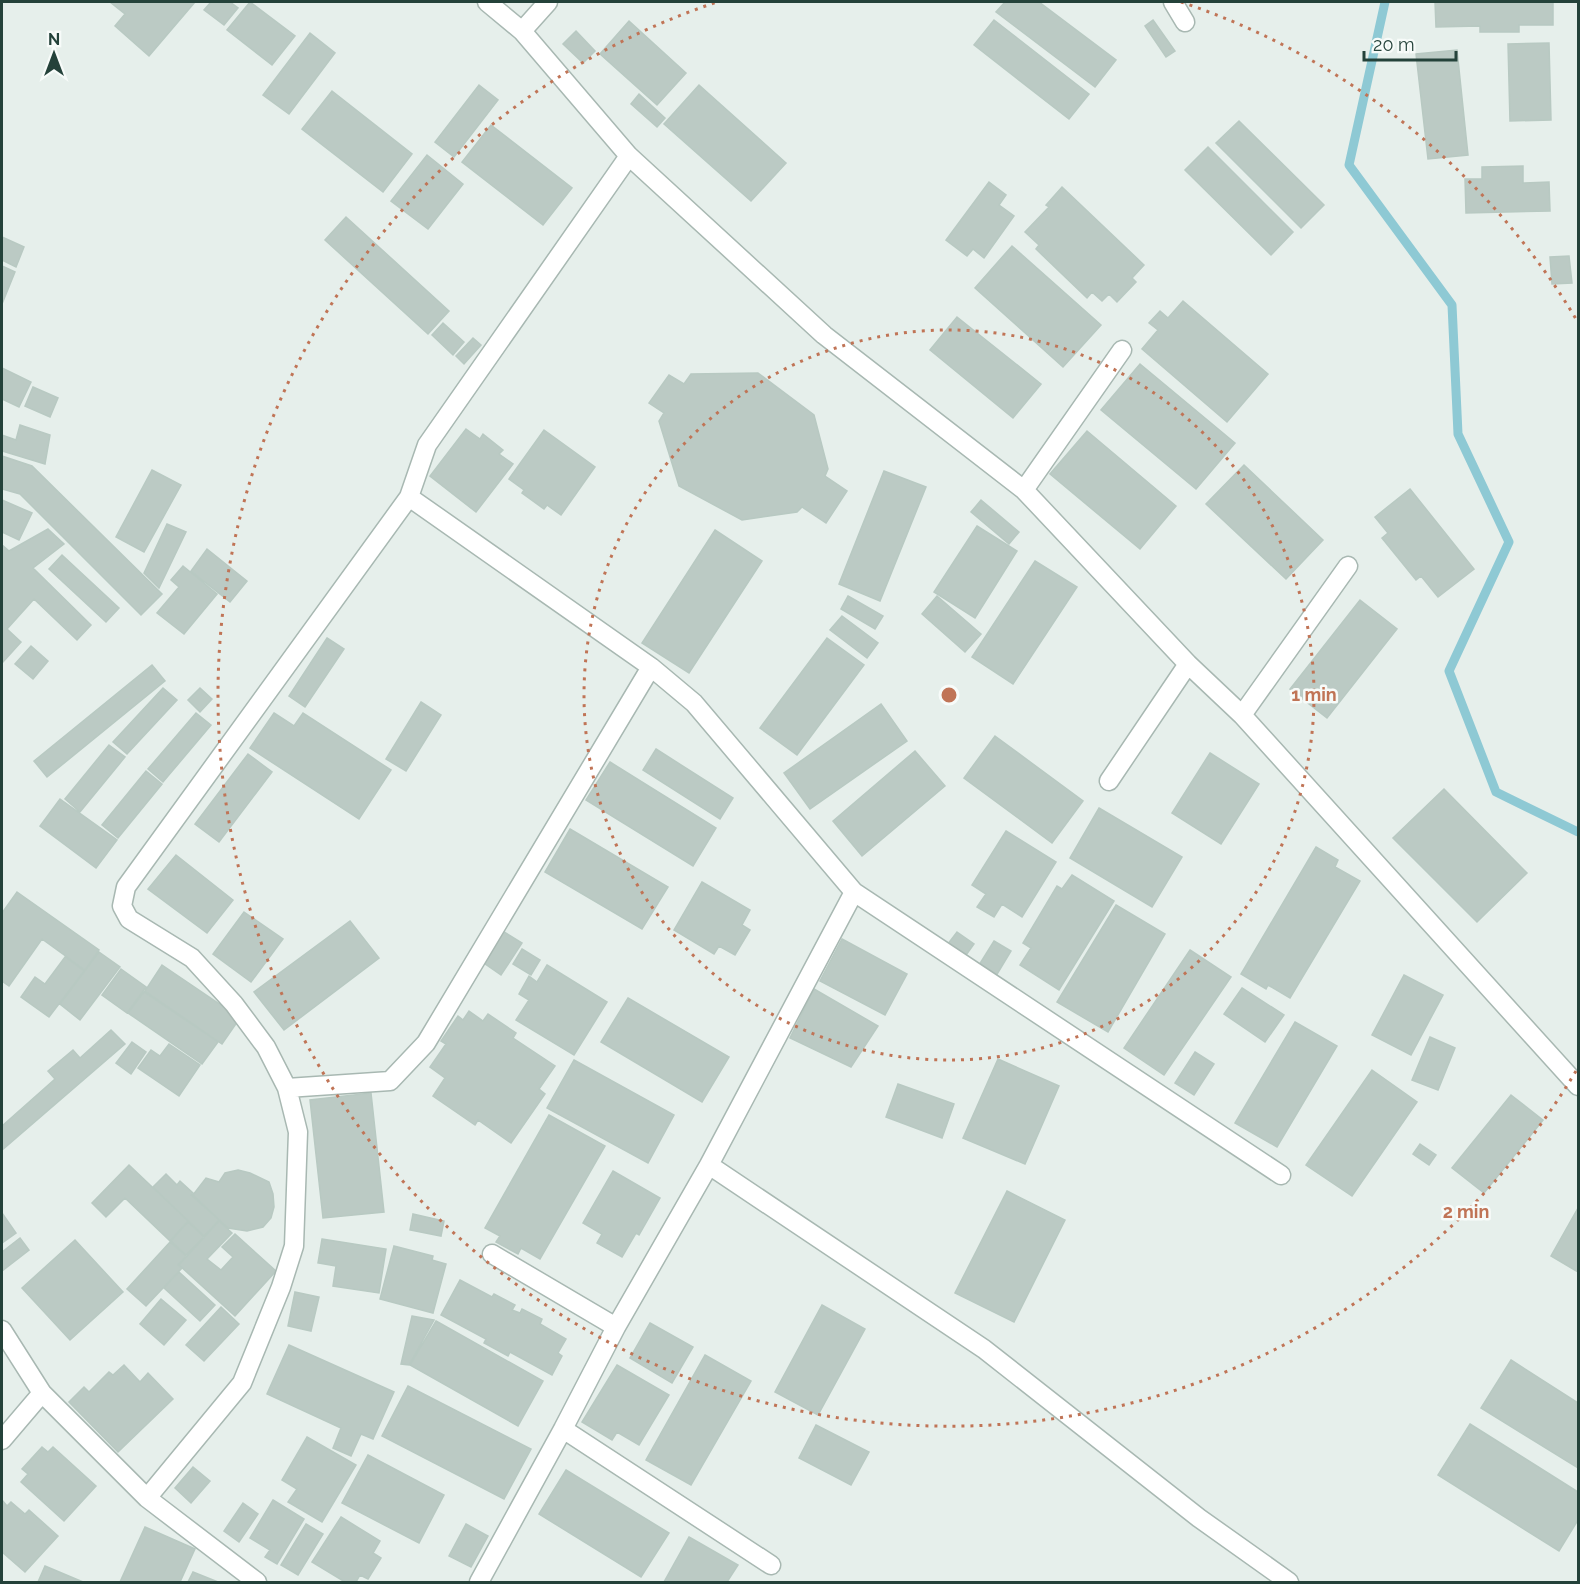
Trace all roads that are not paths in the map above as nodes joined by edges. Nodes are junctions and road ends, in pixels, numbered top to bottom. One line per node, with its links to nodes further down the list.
1 (487, 2): 5 (street)
2 (548, 2): 5 (street)
3 (1173, 2): 4 (street)
4 (1185, 22)
5 (522, 31): 6 (street)
6 (629, 156): 8 (street); 9 (street)
7 (1122, 350): 8 (street)
8 (1024, 490): 11 (street)
9 (409, 497): 12 (street); 17 (street)
10 (1348, 566): 13 (street)
11 (1188, 664): 13 (street); 14 (street)
12 (651, 667): 15 (street); 17 (street)
13 (1242, 715): 16 (street)
14 (1109, 781)
15 (854, 892): 18 (street); 19 (street)
16 (1578, 1086)
17 (287, 1088): 26 (street)
18 (709, 1166): 21 (street); 30 (street)
19 (1281, 1174)
20 (492, 1254): 21 (street)
21 (616, 1327): 24 (street)
22 (2, 1330): 23 (street)
23 (42, 1393): 25 (street); 26 (street)
24 (563, 1429): 27 (street); 29 (street)
25 (2, 1440)
26 (147, 1498): 28 (street)
27 (771, 1565)
28 (257, 1582)
29 (479, 1582)
30 (1289, 1582)

